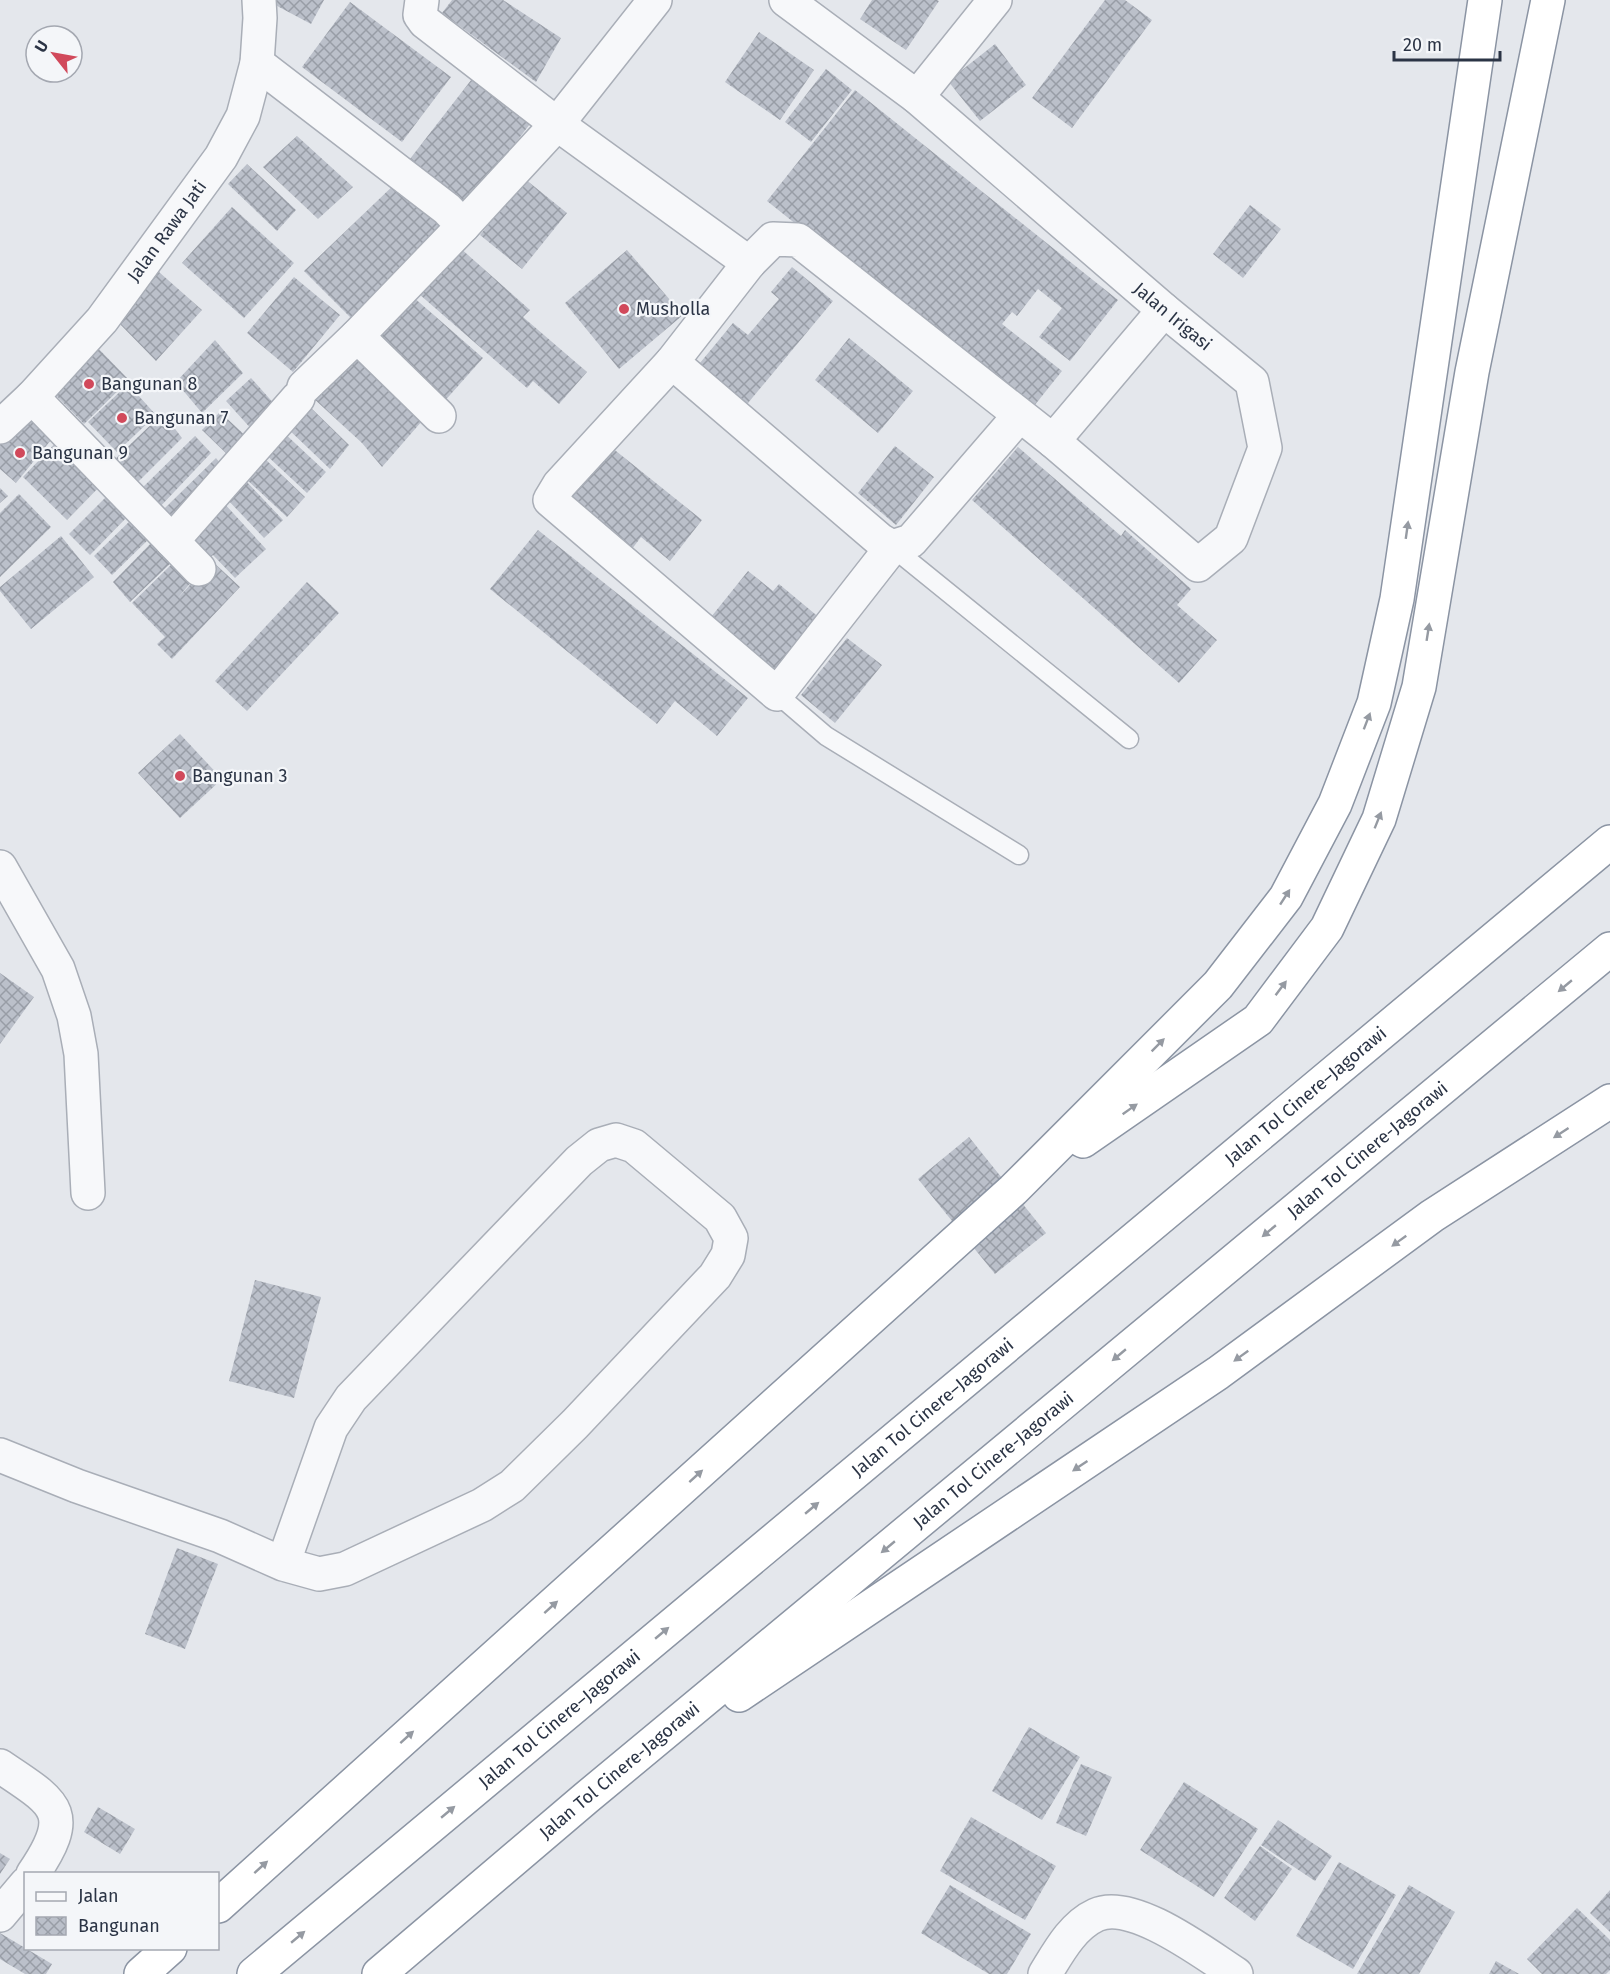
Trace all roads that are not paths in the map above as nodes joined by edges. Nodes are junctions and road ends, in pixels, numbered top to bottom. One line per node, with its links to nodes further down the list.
1 (259, 0): 8 (street, Jalan Rawa Jati)
2 (422, 0): 10 (street)
3 (655, 0): 10 (street)
4 (786, 0): 9 (street, Jalan Irigasi)
5 (995, 0): 9 (street)
6 (1485, 0): 31 (highway, one-way to 6)
7 (1548, 0): 31 (highway, one-way to 7)
8 (257, 63): 11 (street); 16 (street, Jalan Rawa Jati)
9 (917, 97): 13 (street, Jalan Irigasi)
10 (557, 124): 11 (street); 12 (street)
11 (463, 226): 14 (street)
12 (749, 263): 15 (street); 18 (street)
13 (1164, 310): 20 (street); 20 (street, Jalan Irigasi)
14 (357, 336): 17 (street); 21 (street)
15 (672, 362): 22 (street); 24 (street)
16 (32, 397): 19 (street, Jalan Rawa Jati); 21 (street)
17 (439, 416)
18 (1019, 416): 20 (street); 22 (street)
19 (0, 427)
20 (1053, 441)
21 (172, 541): 23 (street)
22 (892, 547): 24 (street); 25 (lane)
23 (199, 569)
24 (777, 694): 27 (lane)
25 (1129, 739)
26 (1610, 842): 43 (highway, Jalan Tol Cinere–Jagorawi, one-way to 26)
27 (1020, 855)
28 (0, 867): 32 (street)
29 (1610, 948): 36 (highway, Jalan Tol Cinere-Jagorawi, one-way to 36)
30 (1610, 1101): 36 (highway, one-way to 36)
31 (1013, 1190): 39 (highway, one-way to 31)
32 (88, 1192)
33 (0, 1455): 34 (street)
34 (283, 1564): 34 (street)
35 (0, 1766): 37 (street)
36 (586, 1798): 44 (highway, Jalan Tol Cinere-Jagorawi)
37 (34, 1872)
38 (24, 1886): 40 (street)
39 (219, 1905)
40 (0, 1915)
41 (168, 1950): 42 (highway)
42 (141, 1974)
43 (254, 1974)
44 (379, 1974)
45 (1045, 1974): 46 (street)
46 (1236, 1974)

